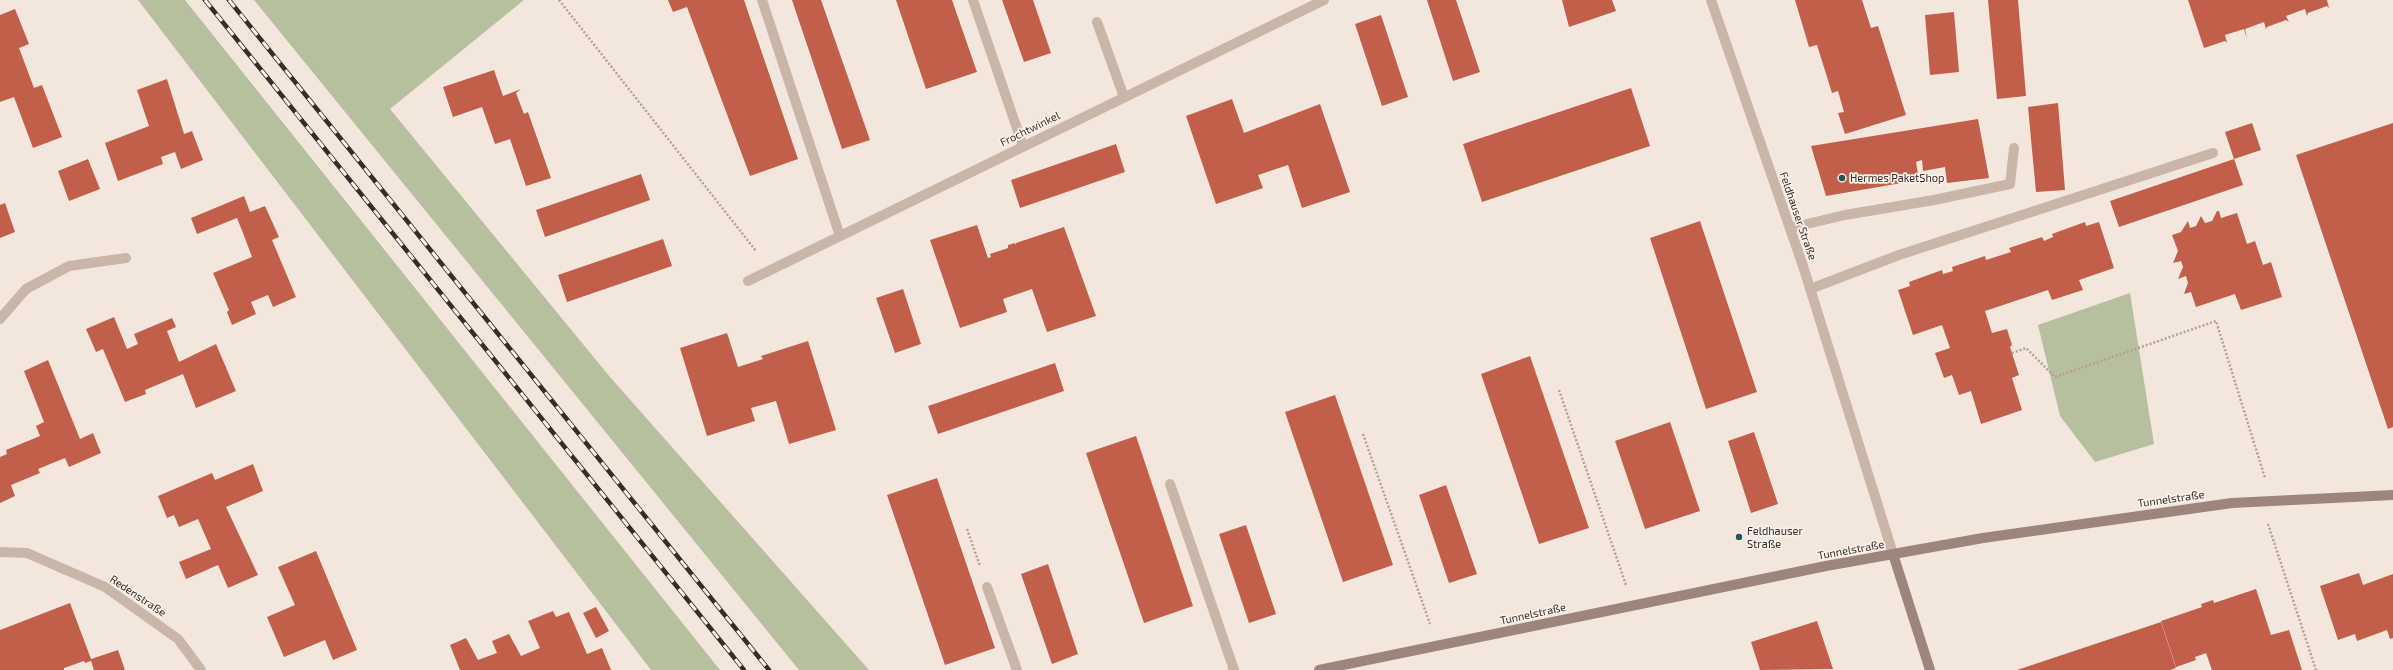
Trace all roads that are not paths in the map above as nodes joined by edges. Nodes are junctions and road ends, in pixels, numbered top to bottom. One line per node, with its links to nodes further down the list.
1 (762, 0): 11 (street)
2 (973, 0): 7 (street)
3 (1324, 0): 6 (street, Frochtwinkel)
4 (1711, 0): 10 (street, Feldhauser Straße)
5 (1097, 22): 6 (street)
6 (1124, 97): 7 (street, Frochtwinkel)
7 (1023, 146): 11 (street, Frochtwinkel)
8 (2014, 148): 10 (street)
9 (2214, 154): 14 (street)
10 (1790, 228): 14 (street, Feldhauser Straße)
11 (840, 236): 13 (street, Frochtwinkel)
12 (126, 258): 15 (street)
13 (748, 281)
14 (1810, 289): 19 (street, Feldhauser Straße)
15 (0, 319)
16 (1170, 484): 23 (street)
17 (2393, 495): 19 (street, Tunnelstraße)
18 (0, 552): 21 (street, Redenstraße)
19 (1893, 554): 24 (street, Tunnelstraße); 25 (street, Feldhauser Straße)
20 (988, 588): 22 (street)
21 (201, 670)
22 (1017, 670)
23 (1234, 670)
24 (1319, 670)
25 (1930, 670)

